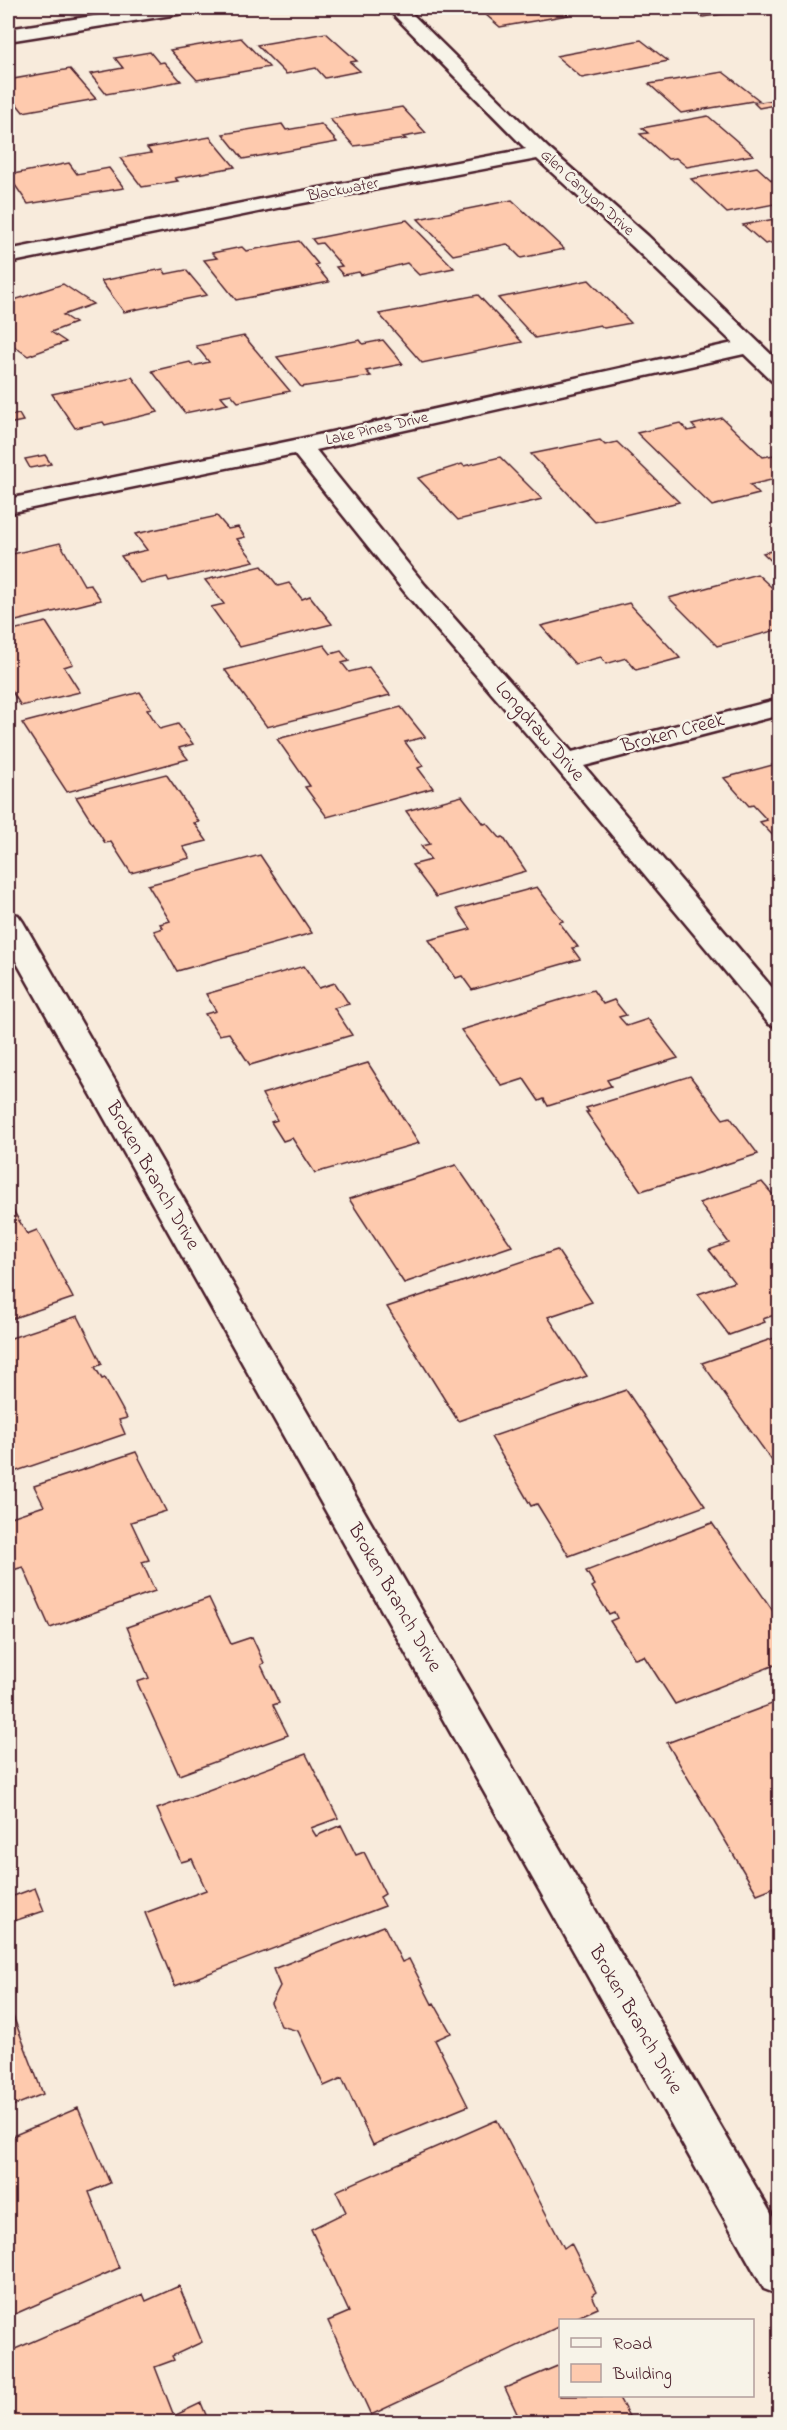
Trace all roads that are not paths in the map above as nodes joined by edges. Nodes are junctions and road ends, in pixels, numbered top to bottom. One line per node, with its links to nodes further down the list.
1 (178, 8): 3 (street)
2 (396, 8): 4 (street, Glen Canyon Drive)
3 (8, 36)
4 (541, 152): 5 (street, Blackwater); 6 (street, Glen Canyon Drive)
5 (8, 257)
6 (746, 346): 7 (street, Glen Canyon Drive); 8 (street, Lake Pines Drive)
7 (780, 376)
8 (300, 446): 9 (street, Lake Pines Drive); 11 (street, Longdraw Drive)
9 (8, 506)
10 (780, 707): 11 (street, Broken Creek)
11 (566, 762): 13 (street, Longdraw Drive)
12 (8, 922): 14 (street, Broken Branch Drive)
13 (780, 1017)
14 (780, 2273)

